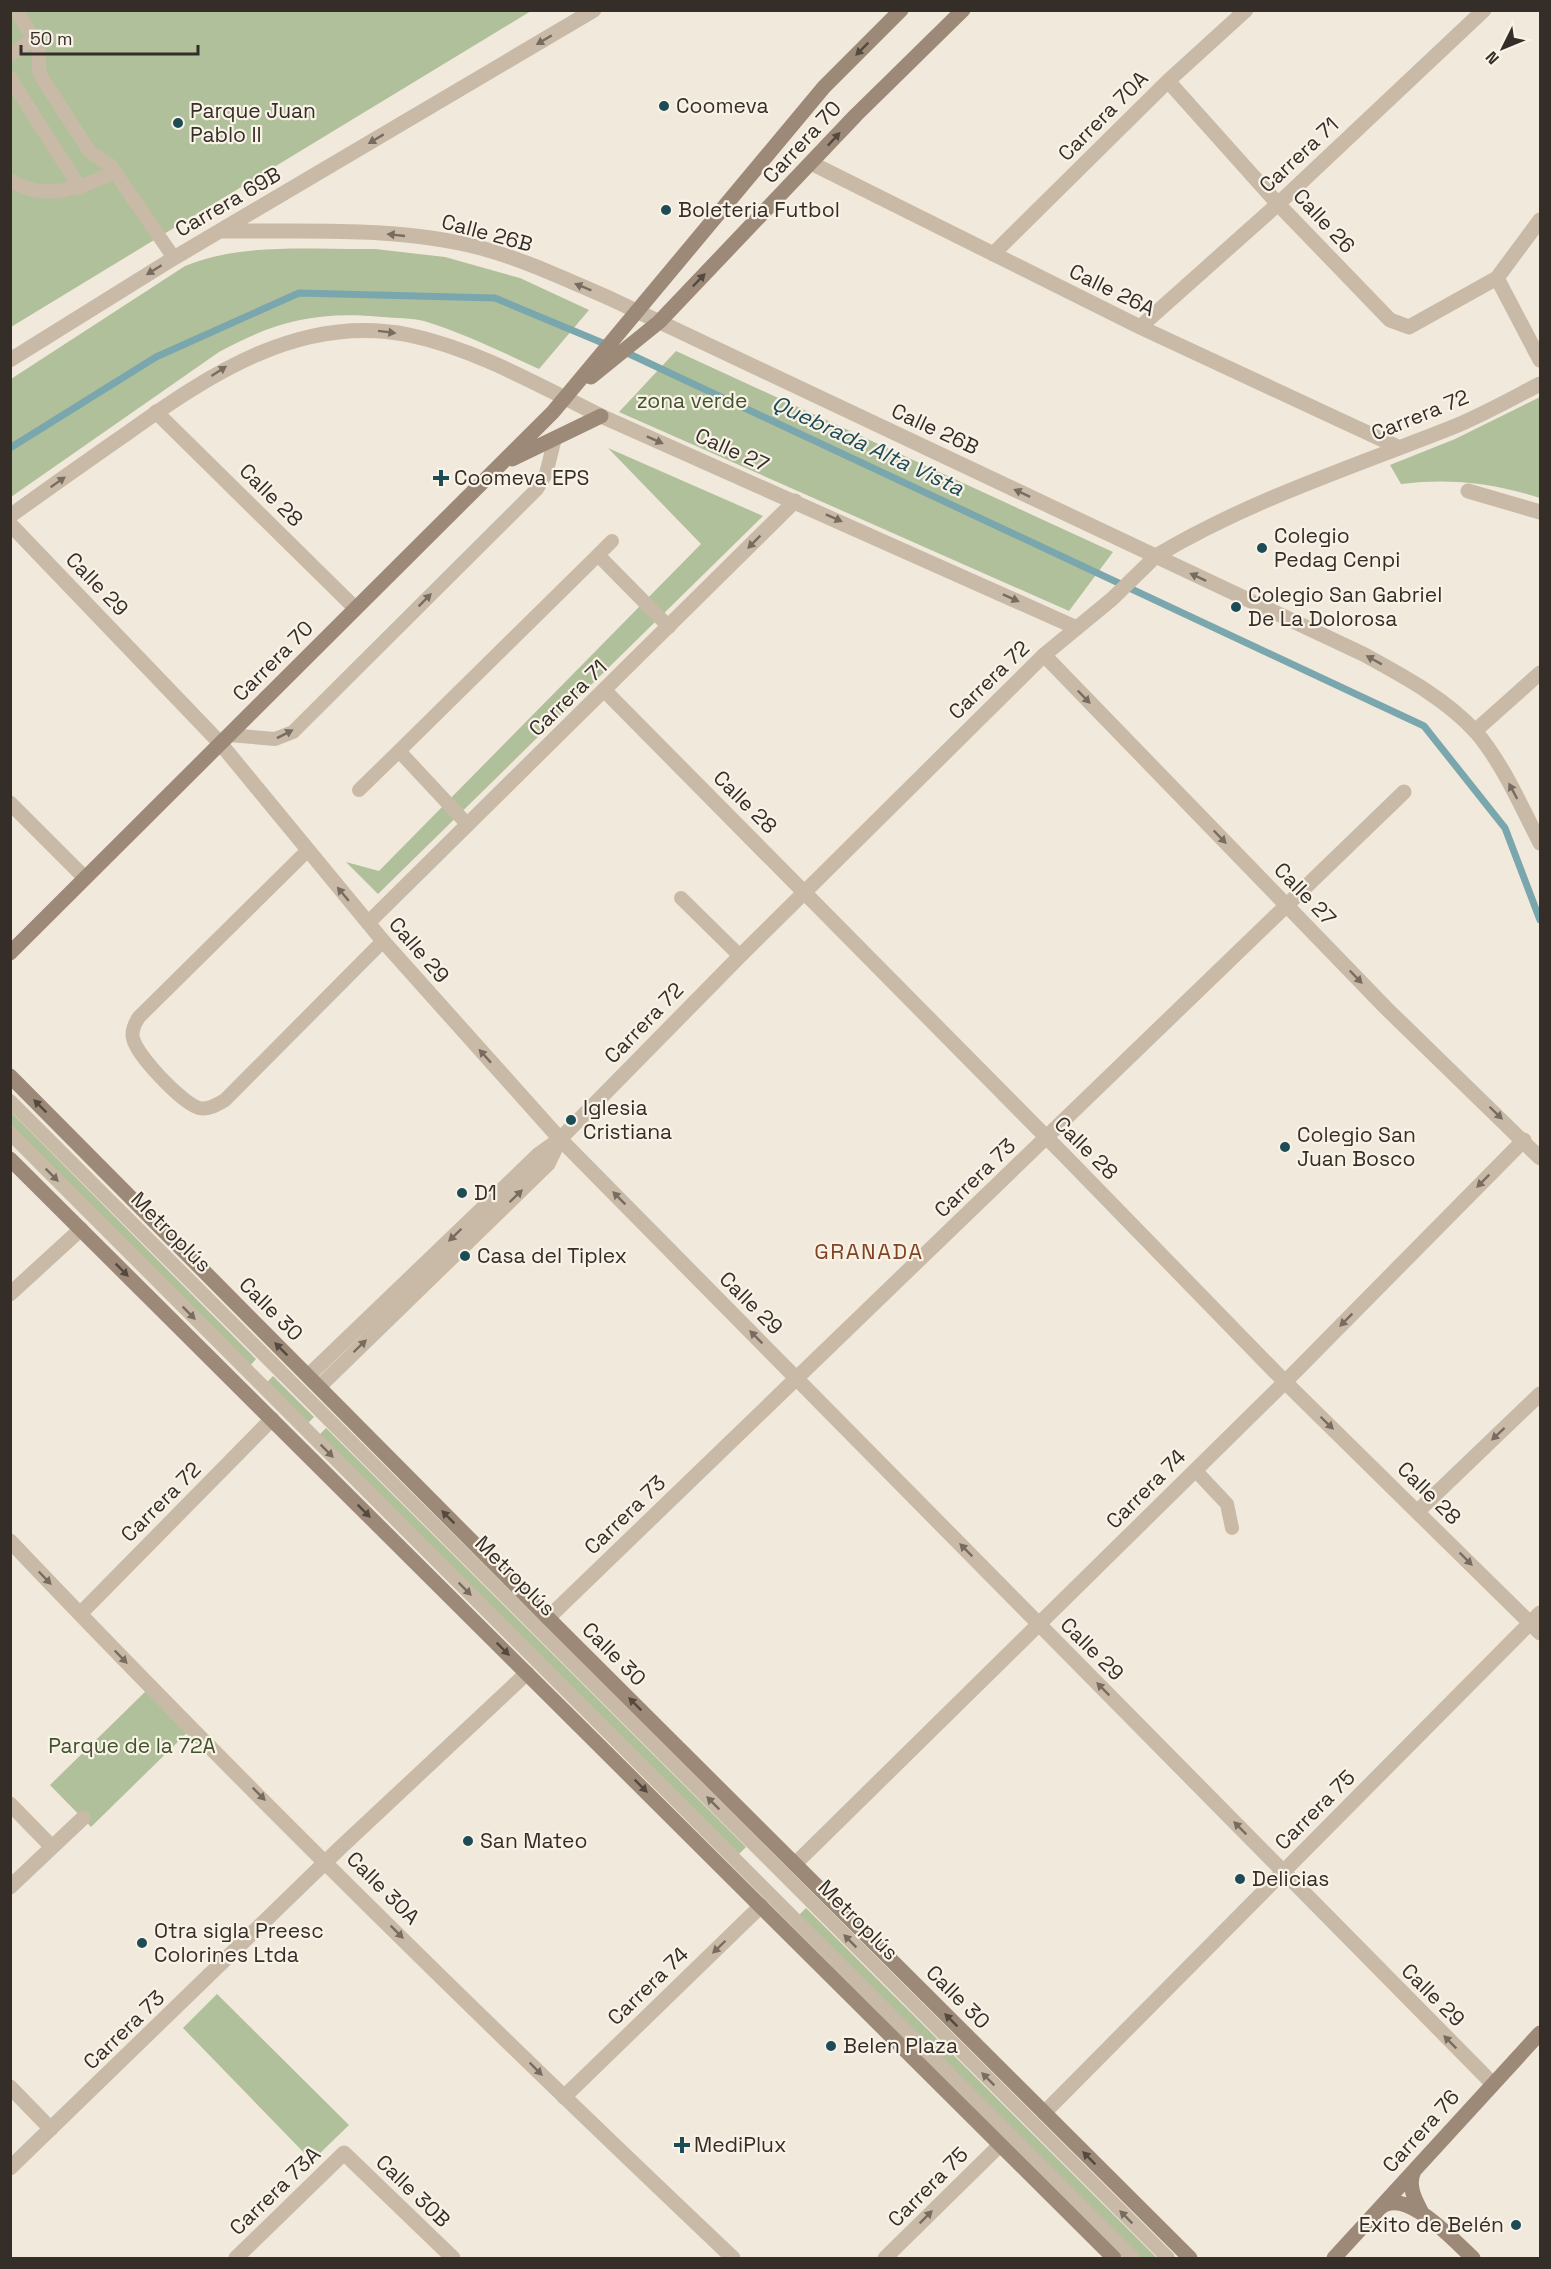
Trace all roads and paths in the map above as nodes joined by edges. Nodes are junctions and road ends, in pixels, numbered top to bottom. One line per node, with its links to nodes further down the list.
1 (16, 10): 7 (lane)
2 (594, 10): 17 (street, Carrera 69B, one-way to 17)
3 (901, 10): 21 (main road, Carrera 70, one-way to 21)
4 (963, 10): 11 (main road, Carrera 70, one-way to 4)
5 (1246, 10): 10 (street, Carrera 70A)
6 (1484, 10): 15 (street, Carrera 71)
7 (34, 38): 8 (lane); 12 (lane)
8 (10, 55)
9 (10, 78): 14 (lane)
10 (1168, 81): 15 (street, Calle 26); 18 (street, Carrera 70A)
11 (811, 163): 18 (street, Calle 26A); 22 (main road, Carrera 70, one-way to 11)
12 (115, 172): 14 (lane); 19 (lane)
13 (10, 180): 14 (lane)
14 (80, 188)
15 (1278, 204): 20 (street, Calle 26); 23 (street, Carrera 71)
16 (1540, 220): 20 (street)
17 (221, 231): 19 (street, Carrera 69B); 21 (street, Calle 26B, one-way to 17)
18 (993, 254): 23 (street, Calle 26A)
19 (174, 258): 24 (street, Carrera 69B, one-way to 24)
20 (1497, 278): 26 (street)
21 (636, 311): 22 (street, Calle 26B); 25 (main road, Carrera 70)
22 (659, 322): 25 (main road, Carrera 70); 41 (street, Calle 26B, one-way to 22)
23 (1140, 327): 32 (street, Calle 26A)
24 (10, 360)
25 (604, 360): 28 (main road, Carrera 70)
26 (1540, 360)
27 (1540, 384): 32 (street, Carrera 72)
28 (566, 399): 29 (street, Calle 27, one-way to 28); 30 (street, Calle 27); 33 (main road, Carrera 70)
29 (156, 412): 37 (street, one-way to 29); 42 (street, Calle 28)
30 (601, 416): 31 (main road); 35 (street, Calle 27, one-way to 35)
31 (555, 438): 33 (main road); 49 (lane, one-way to 31)
32 (1398, 447): 41 (street, Carrera 72)
33 (499, 466): 42 (main road, Carrera 70)
34 (1468, 491): 36 (street)
35 (795, 501): 43 (street, Carrera 71, one-way to 43); 44 (street, Calle 27, one-way to 44)
36 (1540, 512)
37 (10, 516)
38 (10, 524): 49 (street, Calle 29)
39 (612, 541): 40 (lane)
40 (598, 555): 43 (lane); 50 (lane)
41 (1156, 556): 44 (street, Carrera 72); 48 (street, Calle 26B, one-way to 41)
42 (356, 608): 49 (main road, Carrera 70)
43 (669, 627): 47 (street, Carrera 71)
44 (1077, 628): 45 (street, Carrera 72)
45 (1044, 655): 58 (street, Carrera 72); 60 (street, Calle 27, one-way to 60)
46 (1540, 673): 48 (street)
47 (605, 691): 54 (street, Carrera 71); 58 (street, Calle 28)
48 (1475, 731): 55 (street, Calle 26B, one-way to 48)
49 (224, 739): 56 (street, Calle 29); 57 (main road, Carrera 70)
50 (399, 751): 51 (lane); 54 (lane)
51 (359, 790)
52 (1404, 792): 60 (street, Carrera 73)
53 (10, 803): 57 (street)
54 (468, 825): 61 (street, Carrera 71)
55 (1540, 843)
56 (307, 851): 61 (street, Calle 29, one-way to 56); 62 (lane)
57 (85, 878): 63 (main road, Carrera 70)
58 (804, 891): 64 (street, Carrera 72); 68 (street, Calle 28)
59 (681, 898): 64 (lane)
60 (1287, 906): 68 (street, Carrera 73); 70 (street, Calle 27, one-way to 70)
61 (368, 923): 62 (street, Calle 29)
62 (383, 941): 69 (street, Calle 29, one-way to 62)
63 (10, 953)
64 (740, 956): 69 (street, Carrera 72)
65 (10, 1076): 76 (main road, Calle 30, one-way to 65)
66 (10, 1101): 115 (lane, Metroplús, one-way to 66)
67 (10, 1133): 114 (lane, Metroplús, one-way to 114)
68 (1046, 1138): 75 (street, Carrera 73); 77 (street, Calle 28)
69 (560, 1139): 75 (street, Calle 29, one-way to 69); 76 (street, Carrera 72)
70 (1524, 1140): 71 (street, Calle 27); 77 (street, Carrera 74, one-way to 77)
71 (1540, 1158)
72 (10, 1159): 73 (main road)
73 (81, 1229): 74 (street); 79 (main road, one-way to 79)
74 (10, 1294)
75 (797, 1379): 85 (street, Carrera 73); 87 (street, Calle 29, one-way to 75)
76 (313, 1381): 85 (main road, Calle 30, one-way to 76)
77 (1285, 1382): 80 (street, Carrera 74); 81 (street, Calle 28, one-way to 81)
78 (1540, 1394): 81 (street, one-way to 81)
79 (272, 1419): 84 (street, Carrera 72); 88 (main road, one-way to 88)
80 (1195, 1470): 82 (lane); 87 (street, Carrera 74)
81 (1418, 1511): 86 (street, Calle 28, one-way to 86)
82 (1232, 1528)
83 (10, 1541): 84 (street, Calle 30A, one-way to 84)
84 (80, 1614): 92 (street, Calle 30A, one-way to 92)
85 (548, 1618): 93 (main road, Calle 30, one-way to 85)
86 (1537, 1623): 94 (street, Carrera 75)
87 (1039, 1624): 93 (street, Carrera 74); 94 (street, Calle 29, one-way to 87)
88 (527, 1673): 92 (street, Carrera 73); 96 (main road, one-way to 96)
89 (10, 1804): 91 (street)
90 (83, 1818): 91 (street)
91 (52, 1847): 95 (street)
92 (326, 1862): 100 (street, Calle 30A, one-way to 100); 102 (street, Carrera 73)
93 (795, 1864): 101 (main road, Calle 30, one-way to 93)
94 (1283, 1872): 98 (street, Calle 29, one-way to 94); 101 (street, Carrera 75)
95 (10, 1887)
96 (761, 1906): 100 (street, Carrera 74, one-way to 100); 103 (main road)
97 (1540, 2033): 98 (main road, Carrera 76)
98 (1492, 2083): 106 (main road, Carrera 76)
99 (10, 2087): 102 (street)
100 (564, 2097): 111 (street, Calle 30A)
101 (1044, 2113): 116 (main road, Calle 30, one-way to 101)
102 (51, 2129): 105 (street, Carrera 73)
103 (1000, 2145): 112 (street, Carrera 75, one-way to 103); 113 (main road)
104 (344, 2153): 109 (street, Carrera 73A); 110 (street, Calle 30B)
105 (10, 2168)
106 (1415, 2169): 107 (main road, Carrera 76); 108 (main road)
107 (1377, 2210): 108 (main road); 117 (main road, Carrera 76)
108 (1422, 2213): 118 (main road)
109 (236, 2259)
110 (453, 2259)
111 (733, 2259)
112 (885, 2259)
113 (1114, 2259)
114 (1133, 2259)
115 (1168, 2259)
116 (1190, 2259)
117 (1334, 2259)
118 (1473, 2259)

